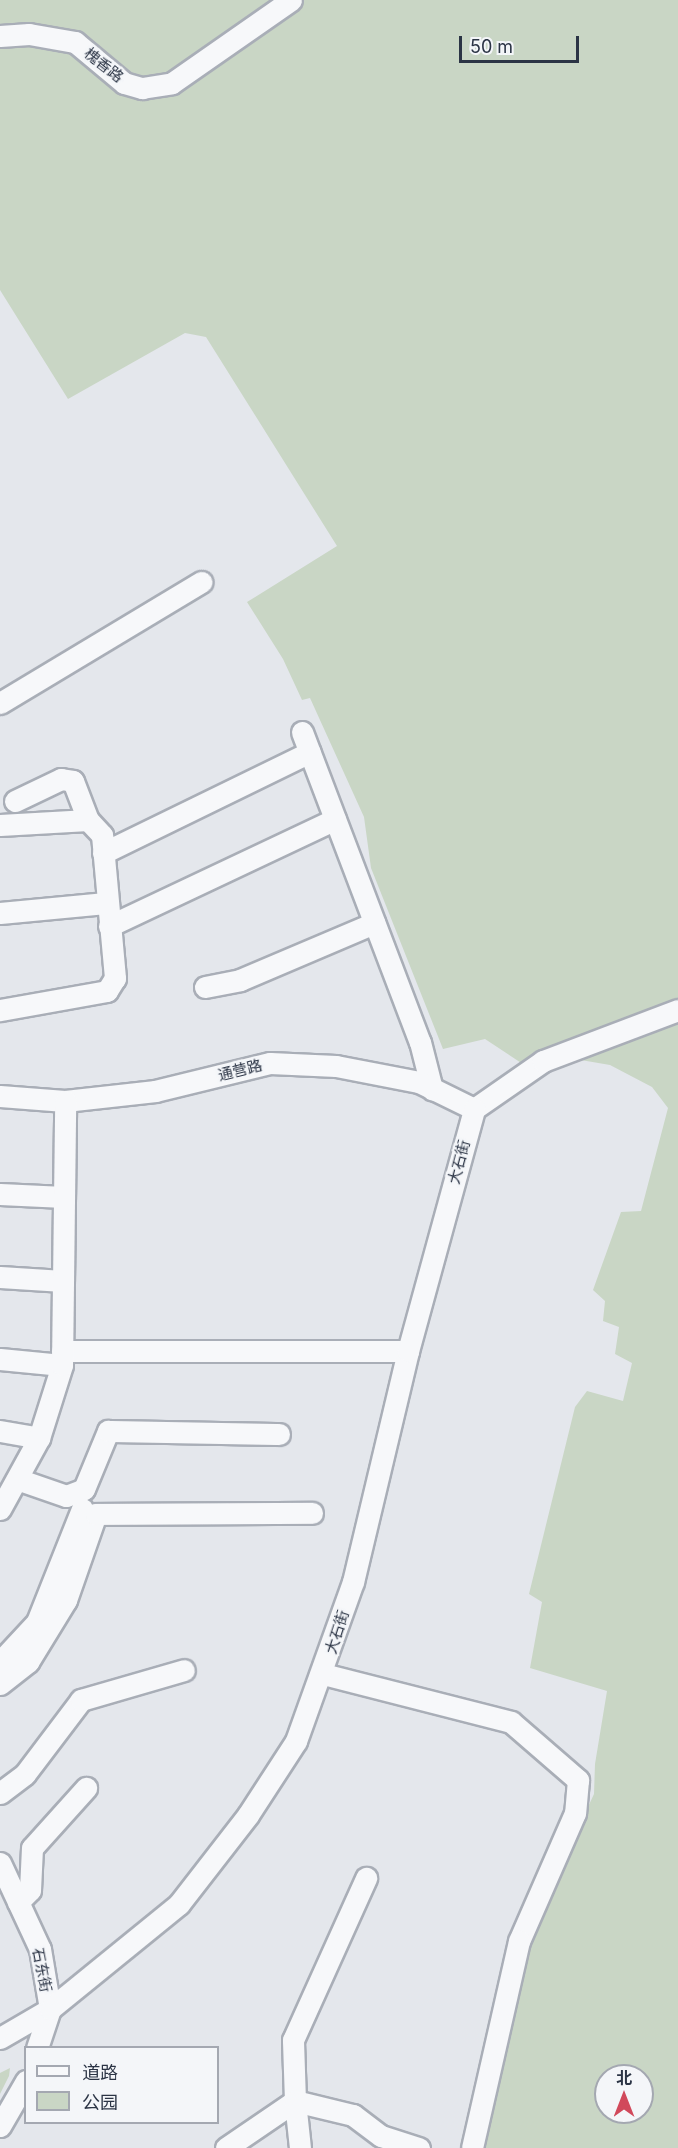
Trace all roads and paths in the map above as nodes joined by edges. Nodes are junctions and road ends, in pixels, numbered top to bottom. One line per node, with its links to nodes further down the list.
1 (291, 0): 2 (street, 槐香路)
2 (0, 36)
3 (201, 582): 4 (street)
4 (3, 696)
5 (302, 732): 6 (street)
6 (309, 752): 8 (street); 11 (street)
7 (15, 801): 9 (street)
8 (335, 819): 14 (street); 15 (street)
9 (88, 820): 10 (street); 11 (street)
10 (0, 825)
11 (103, 853): 12 (street)
12 (106, 903): 13 (street); 15 (street)
13 (0, 913)
14 (374, 922): 16 (street); 19 (street)
15 (109, 926): 17 (street)
16 (205, 987)
17 (0, 1010)
18 (678, 1010): 22 (street)
19 (432, 1089): 21 (street, 通营路); 22 (street, 通营路)
20 (0, 1096): 21 (street, 通营路)
21 (65, 1101): 24 (street)
22 (474, 1109): 27 (street, 大石街)
23 (0, 1194): 24 (street)
24 (64, 1197): 26 (street)
25 (0, 1277): 26 (street)
26 (63, 1281): 28 (street)
27 (408, 1351): 28 (street); 39 (street, 大石街)
28 (62, 1358): 29 (street); 32 (street)
29 (0, 1359)
30 (0, 1431): 32 (street)
31 (279, 1434): 33 (street)
32 (39, 1438): 33 (street)
33 (17, 1479): 34 (street)
34 (0, 1509)
35 (82, 1509): 37 (street)
36 (312, 1513): 40 (street)
37 (0, 1662)
38 (184, 1670): 42 (street)
39 (323, 1674): 46 (street, 大石街); 55 (street)
40 (0, 1684)
41 (86, 1788): 45 (street)
42 (0, 1793)
43 (0, 1863): 45 (street, 石东街)
44 (366, 1878): 50 (street)
45 (18, 1902): 46 (street, 石东街)
46 (50, 2009): 47 (street, 大石街); 48 (street, 石东街)
47 (0, 2038)
48 (37, 2046)
49 (24, 2084): 51 (street)
50 (295, 2101): 52 (street); 53 (street); 54 (street)
51 (0, 2126)
52 (226, 2148)
53 (300, 2148)
54 (418, 2148)
55 (472, 2148)

